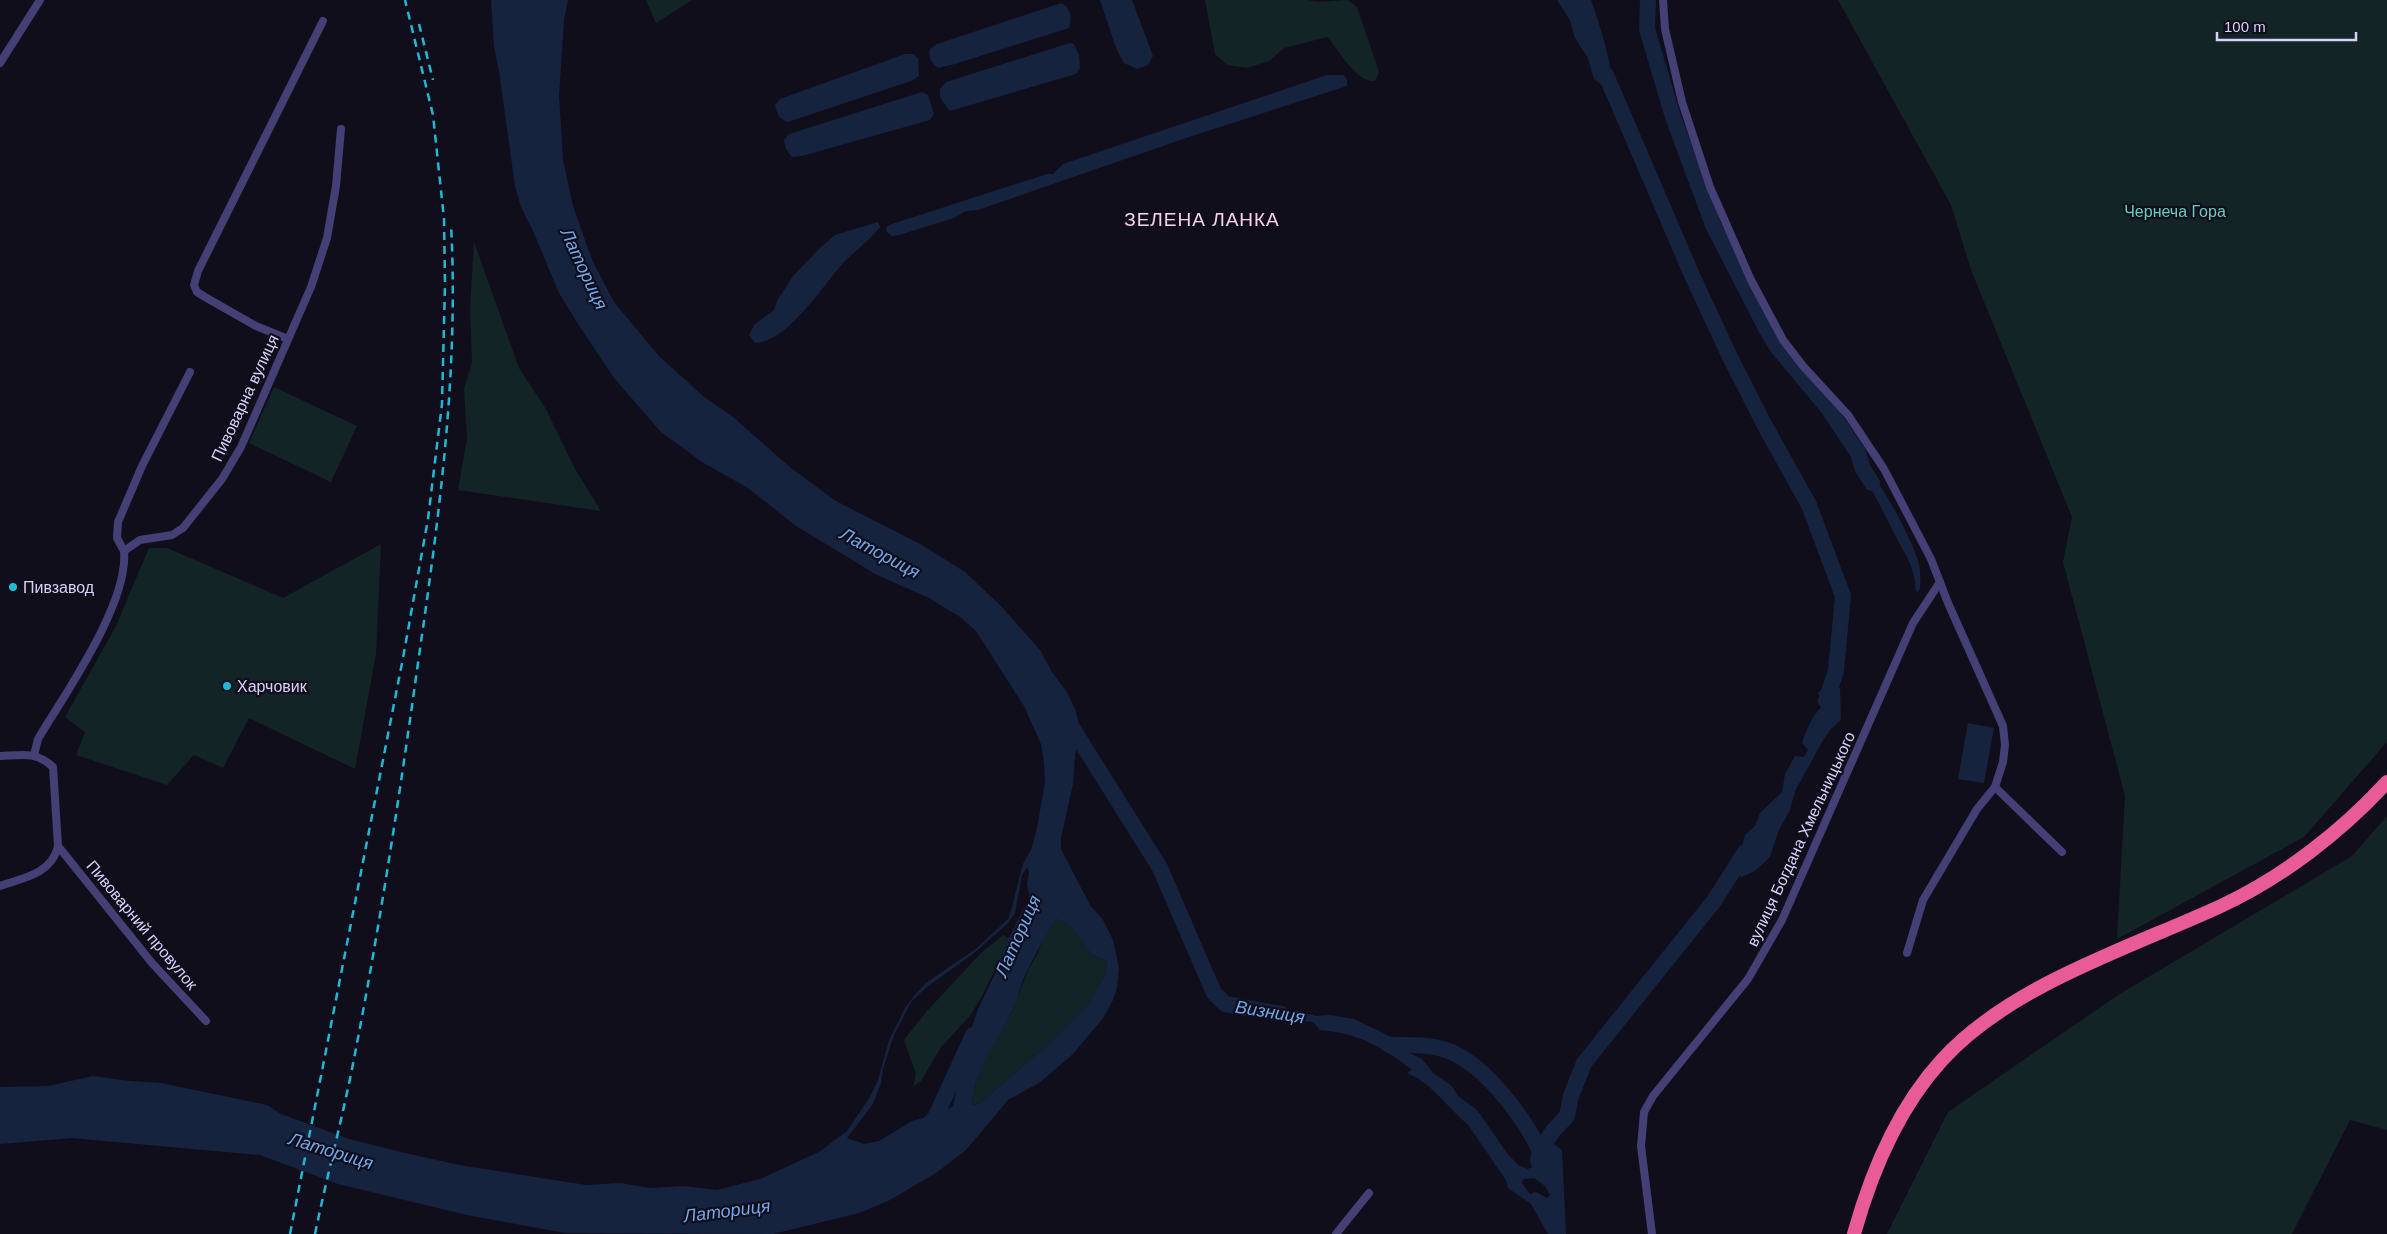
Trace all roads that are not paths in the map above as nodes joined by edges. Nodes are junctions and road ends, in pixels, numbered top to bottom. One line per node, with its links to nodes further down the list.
1 (40, 0): 4 (street)
2 (1663, 0): 9 (street)
3 (323, 21): 6 (street)
4 (0, 63)
5 (341, 129): 6 (street, Пивоварна вулиця)
6 (288, 339): 8 (street, Пивоварна вулиця)
7 (190, 372): 8 (street)
8 (124, 551): 10 (street)
9 (1940, 582): 13 (street); 21 (street, вулиця Богдана Хмельницького)
10 (34, 755): 11 (street); 14 (street)
11 (0, 756)
12 (2387, 782): 22 (highway)
13 (1995, 787): 15 (street); 17 (street)
14 (58, 846): 16 (street); 18 (street, Пивоварний провулок)
15 (2062, 852)
16 (0, 886)
17 (1907, 953)
18 (206, 1022)
19 (1368, 1193): 20 (street)
20 (1336, 1234)
21 (1652, 1234)
22 (1854, 1234)

